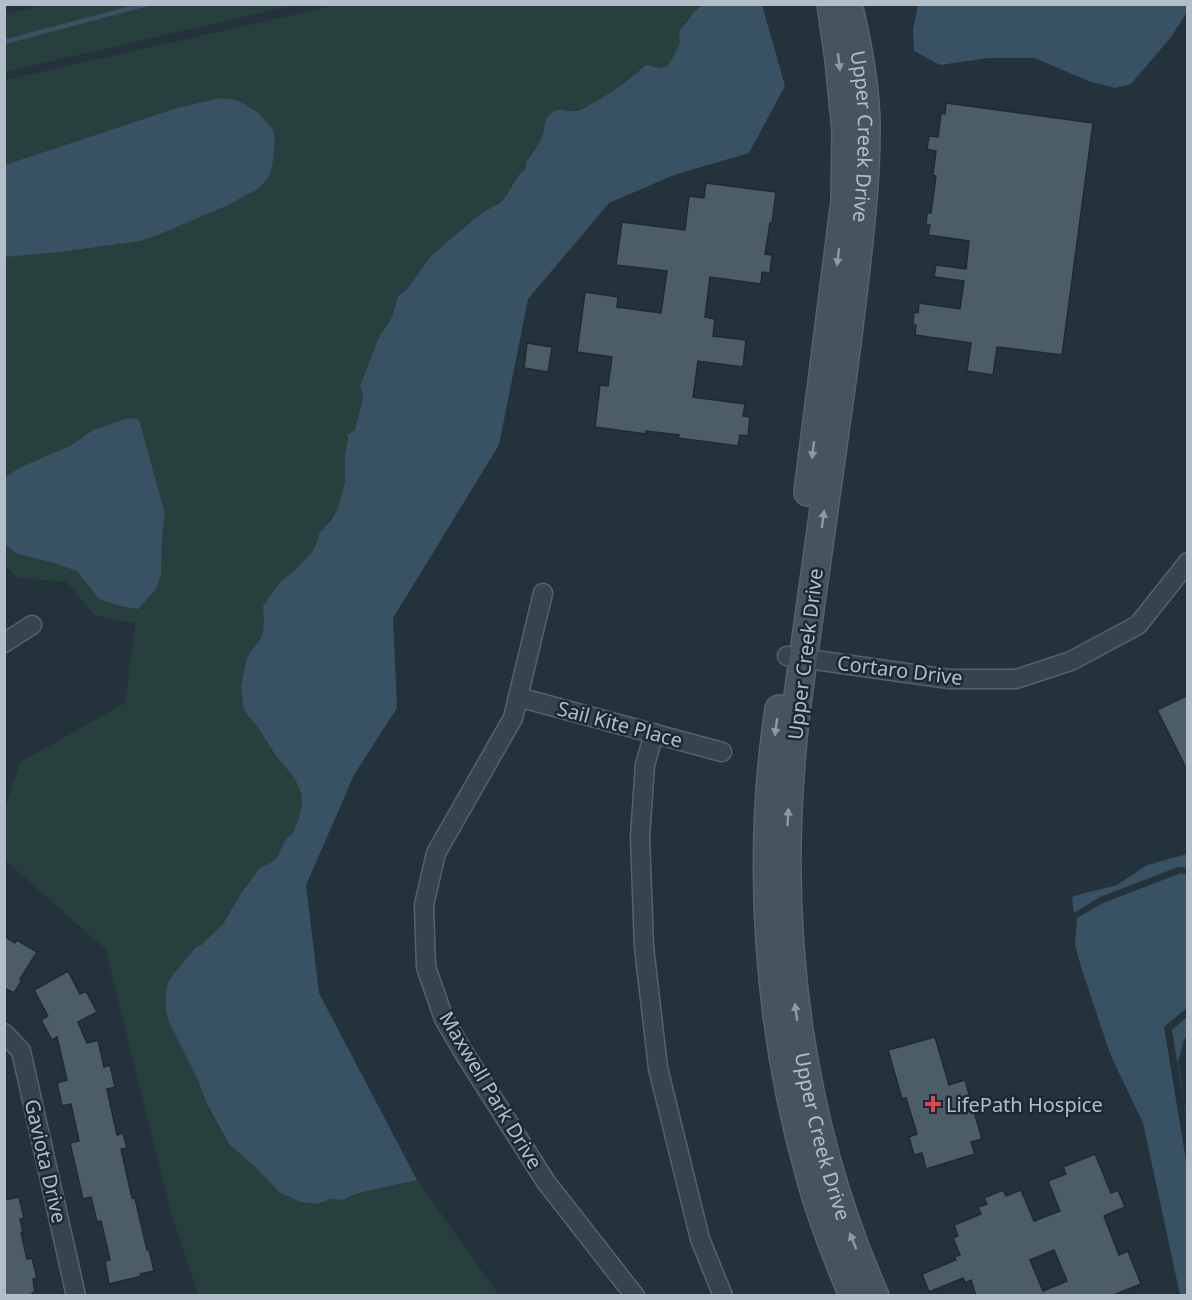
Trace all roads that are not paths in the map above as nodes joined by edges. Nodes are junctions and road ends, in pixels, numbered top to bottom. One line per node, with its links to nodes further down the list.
1 (831, 4): 7 (street, Upper Creek Drive, one-way to 7)
2 (848, 4): 7 (street, Upper Creek Drive, one-way to 2)
3 (1188, 562): 7 (street, Cortaro Drive)
4 (543, 593): 8 (street, Maxwell Park Drive)
5 (32, 625): 6 (street)
6 (4, 644)
7 (795, 657): 15 (street, Upper Creek Drive, one-way to 15); 16 (street, Upper Creek Drive, one-way to 7)
8 (518, 697): 9 (street, Sail Kite Place); 13 (street, Maxwell Park Drive)
9 (654, 734): 10 (street, Sail Kite Place); 14 (street)
10 (722, 752)
11 (4, 1033): 12 (street, Gaviota Drive)
12 (76, 1296)
13 (635, 1296)
14 (723, 1296)
15 (853, 1296)
16 (875, 1296)

